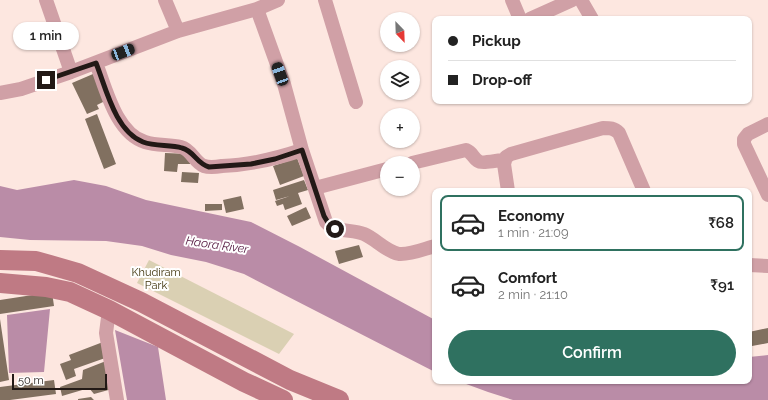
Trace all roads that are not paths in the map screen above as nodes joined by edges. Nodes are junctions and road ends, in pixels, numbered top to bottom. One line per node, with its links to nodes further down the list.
1 (46, 0): 14 (street)
2 (166, 0): 12 (street)
3 (278, 0): 8 (street)
4 (325, 0): 16 (street)
5 (512, 0): 9 (street)
6 (572, 0): 10 (street)
7 (581, 0): 11 (street)
8 (257, 9): 12 (street); 18 (street)
9 (519, 16)
10 (537, 16)
11 (590, 16)
12 (178, 31): 13 (street)
13 (96, 63): 14 (street); 18 (street)
14 (71, 72): 15 (street)
15 (0, 93)
16 (356, 102)
17 (768, 124): 25 (street)
18 (302, 150): 22 (street)
19 (504, 160): 20 (street); 23 (street); 24 (street)
20 (420, 161)
21 (380, 171): 22 (street)
22 (315, 188): 26 (street)
23 (507, 188)
24 (643, 188)
25 (768, 195)
26 (432, 247)
27 (0, 260): 34 (street)
28 (752, 265): 29 (street)
29 (768, 266)
30 (0, 283): 31 (street)
31 (109, 310): 32 (street); 33 (street)
32 (117, 400)
33 (283, 400)
34 (339, 400)

